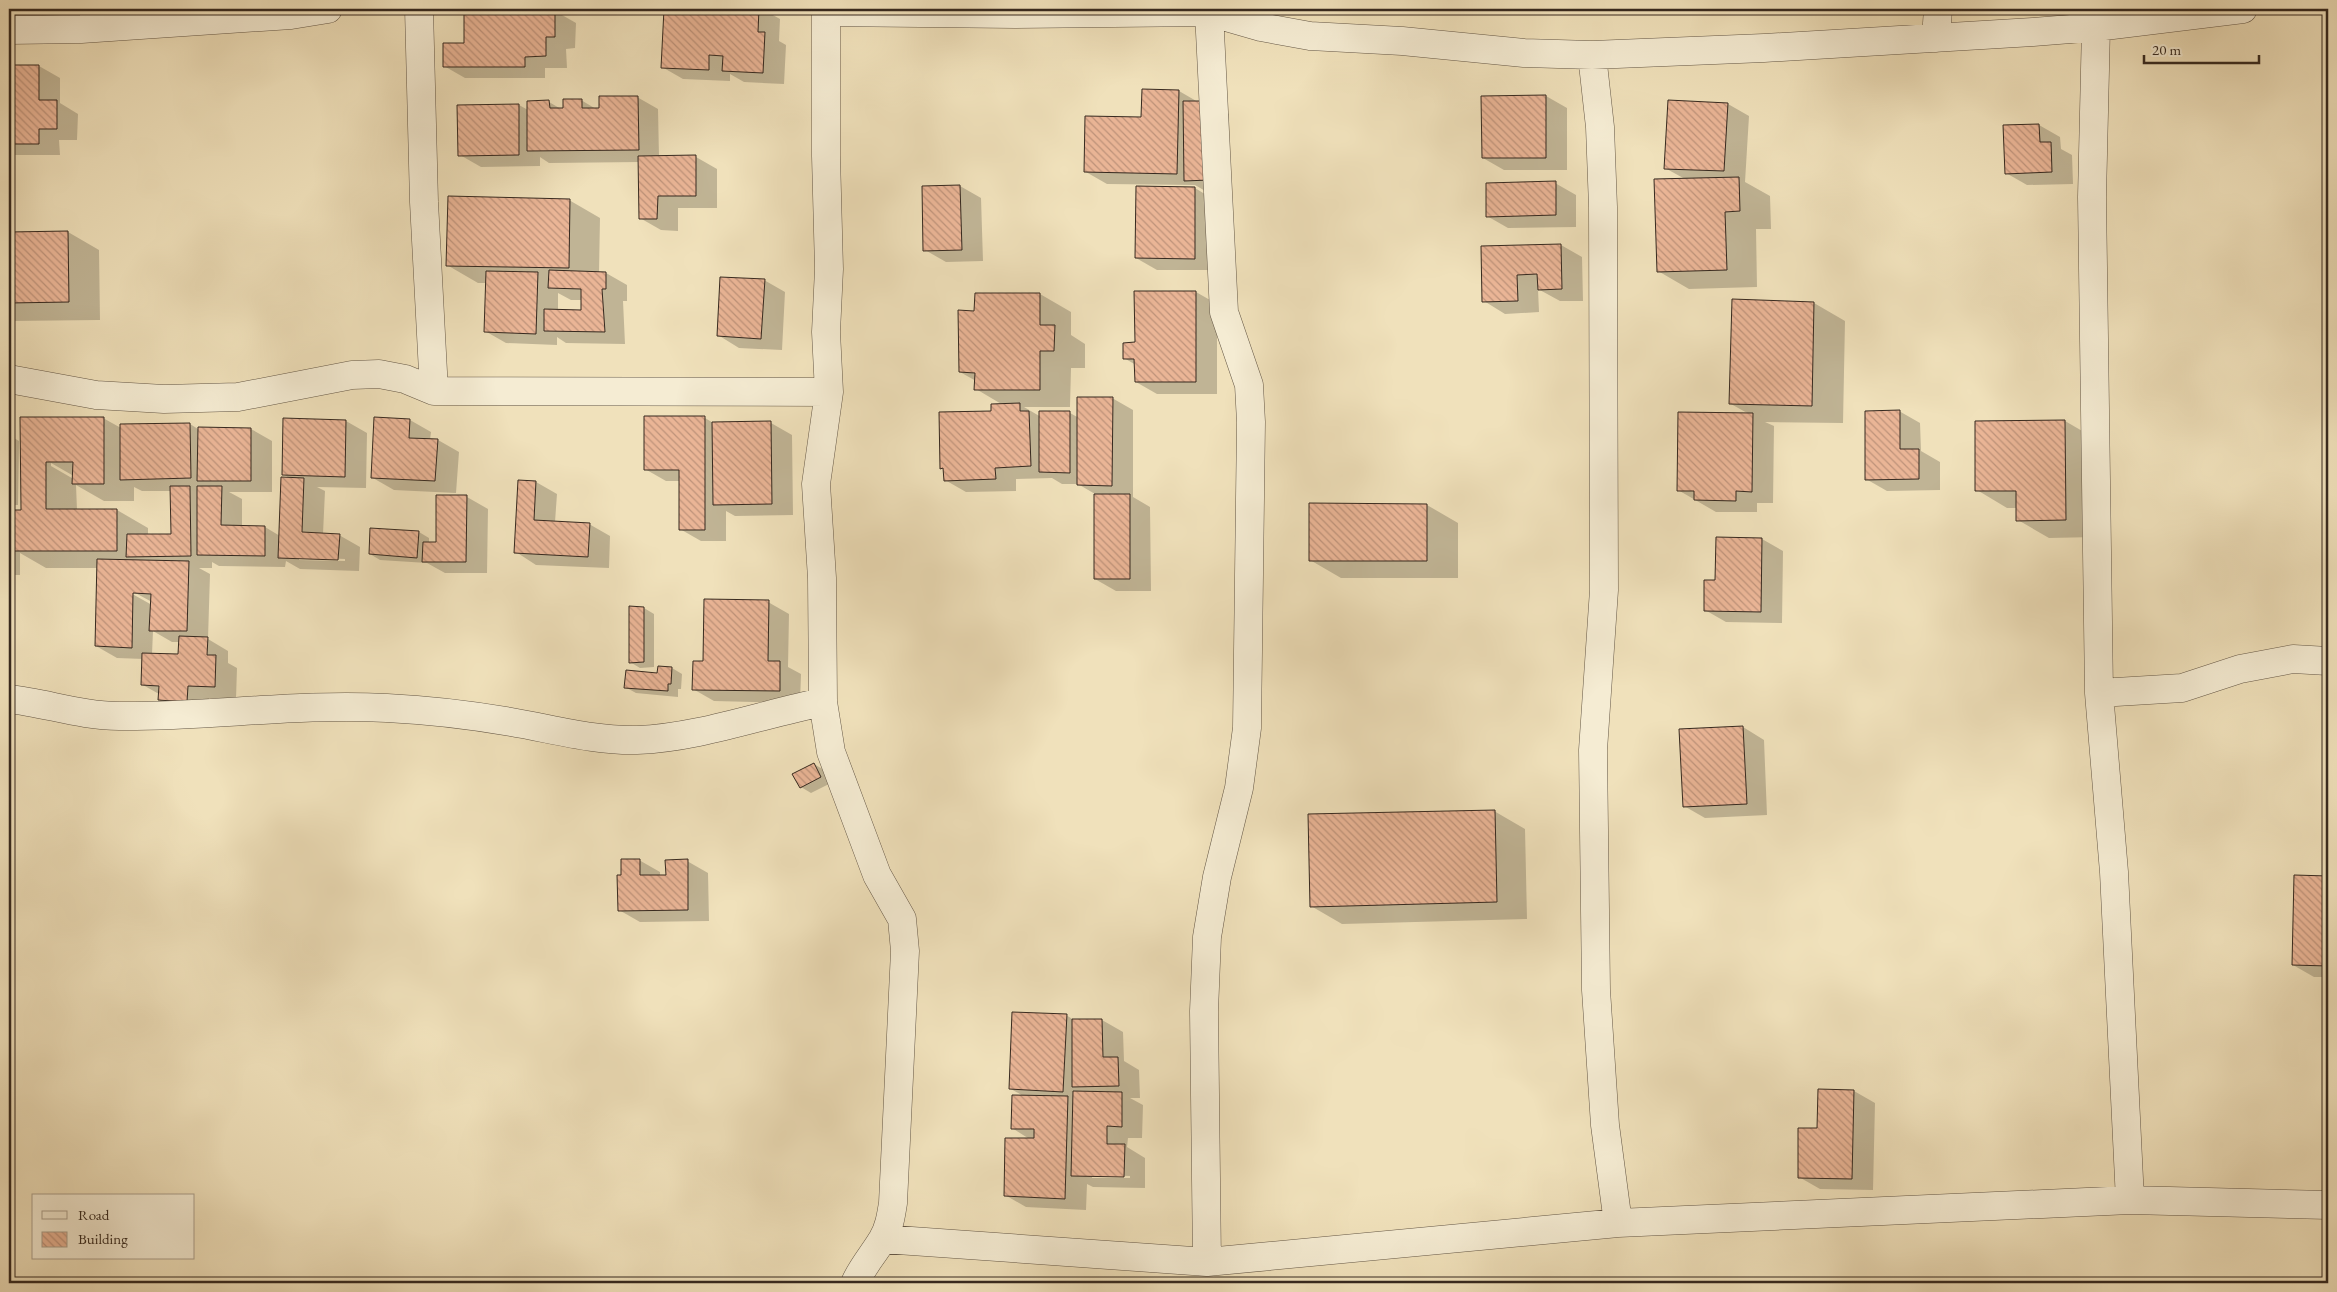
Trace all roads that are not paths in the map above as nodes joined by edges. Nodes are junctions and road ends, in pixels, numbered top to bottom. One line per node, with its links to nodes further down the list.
1 (328, 9): 8 (street)
2 (419, 9): 12 (street)
3 (1938, 9): 9 (street)
4 (2243, 9): 7 (street)
5 (826, 10): 6 (street); 13 (street)
6 (1209, 12): 10 (street); 22 (street)
7 (2096, 27): 9 (street); 15 (street)
8 (9, 30)
9 (1936, 38): 10 (street)
10 (1592, 55): 20 (street)
11 (9, 378): 12 (street)
12 (434, 391): 13 (street)
13 (829, 392): 17 (street)
14 (2328, 661): 15 (street)
15 (2099, 693): 18 (street)
16 (9, 699): 17 (street)
17 (823, 702): 21 (street)
18 (2130, 1200): 19 (street); 20 (street)
19 (2328, 1205)
20 (1618, 1223): 22 (street)
21 (883, 1239): 22 (street); 23 (street)
22 (1207, 1262)
23 (855, 1283)

